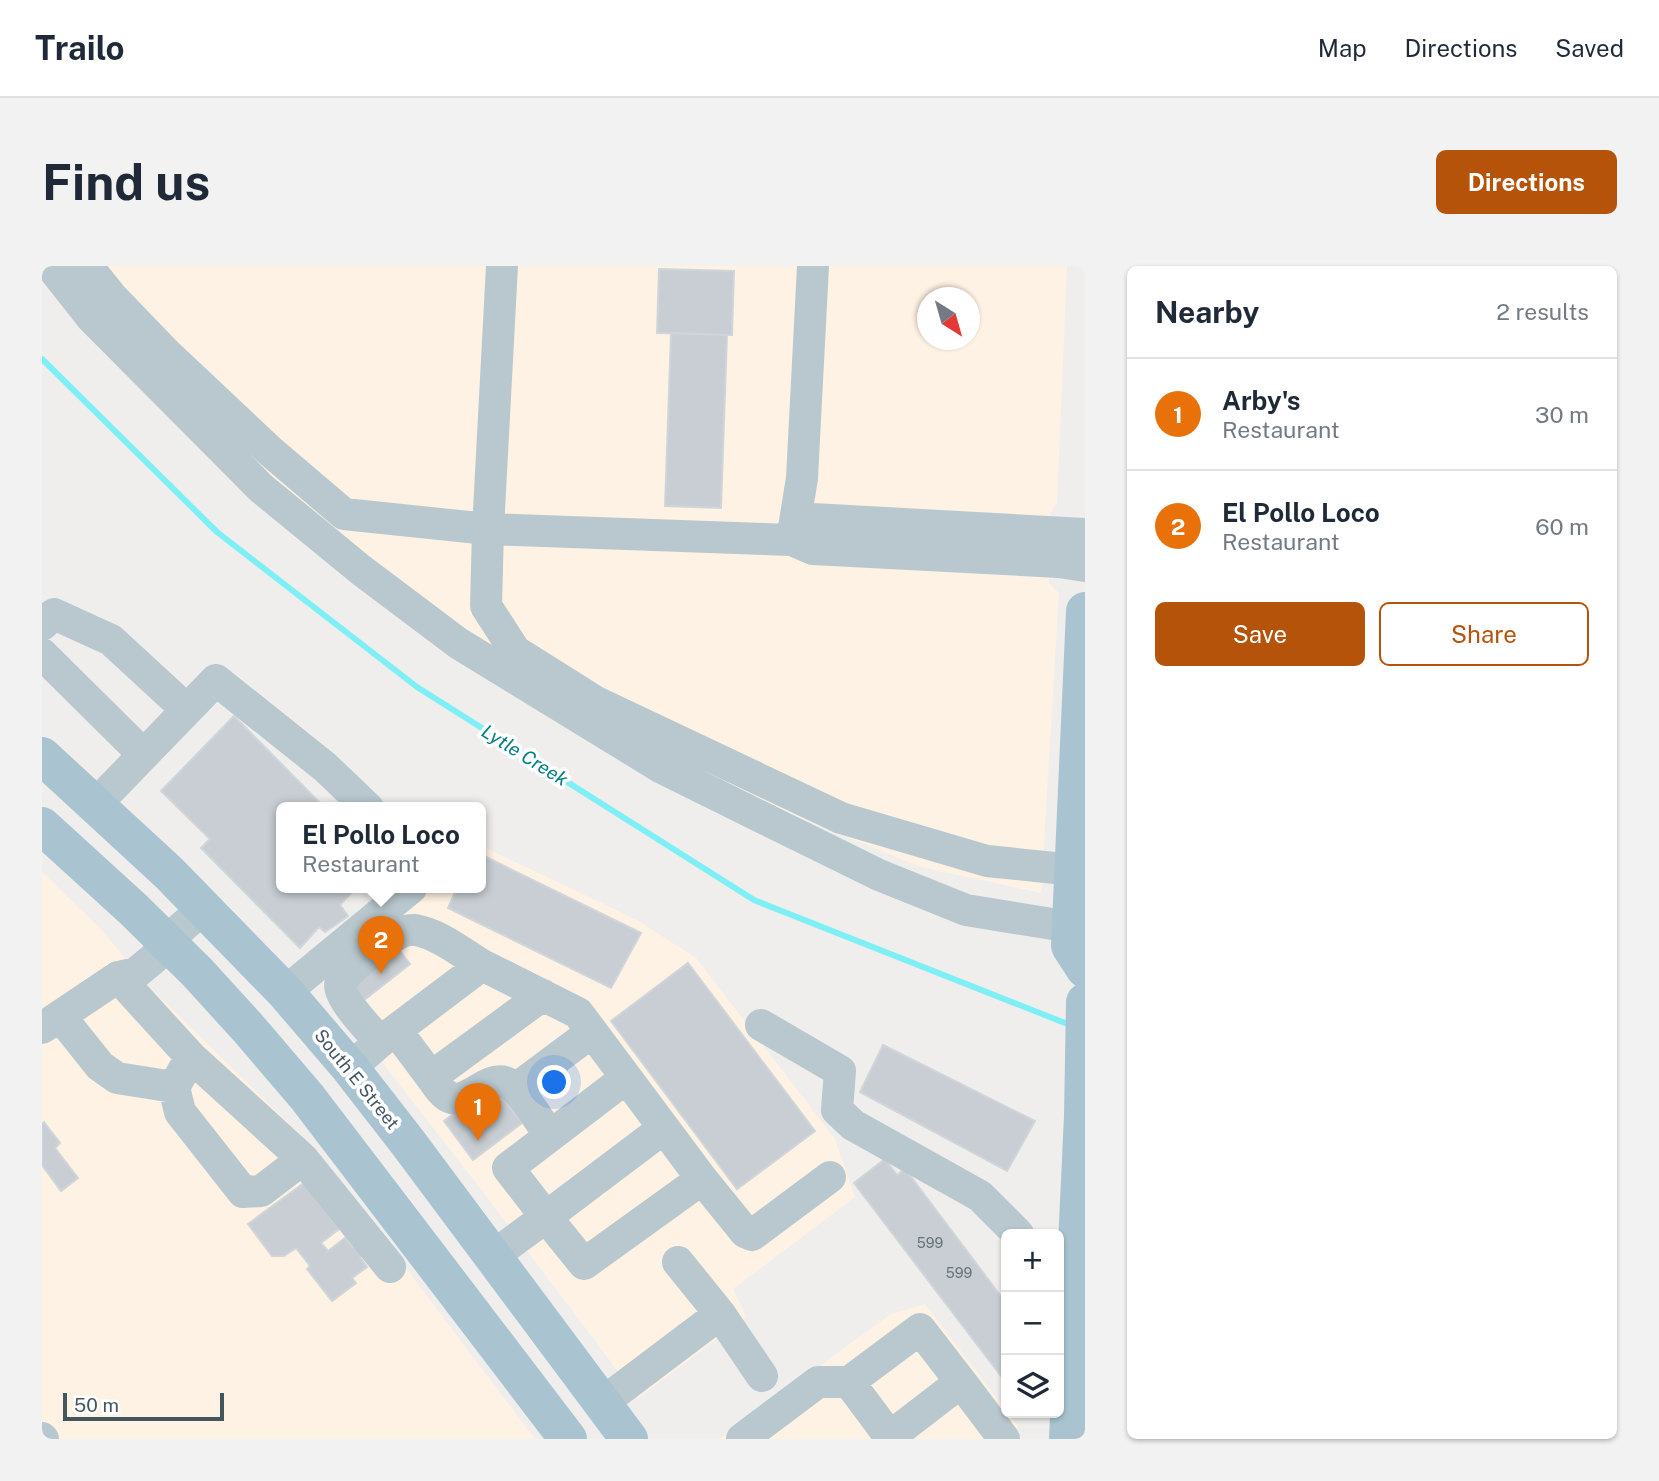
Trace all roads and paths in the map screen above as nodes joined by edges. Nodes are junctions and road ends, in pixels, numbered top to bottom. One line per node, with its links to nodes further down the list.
1 (51, 266): 21 (lane)
2 (87, 266): 5 (lane)
3 (502, 266): 5 (lane)
4 (813, 266): 7 (lane)
5 (488, 529): 7 (lane); 18 (lane)
6 (1085, 534): 7 (lane)
7 (792, 540): 8 (lane)
8 (1085, 566)
9 (1085, 611): 18 (main road)
10 (42, 625): 12 (lane)
11 (42, 654): 13 (lane)
12 (187, 710): 13 (lane); 15 (lane)
13 (144, 754): 16 (lane)
14 (42, 756): 16 (main road, South E Street)
15 (362, 802)
16 (96, 804): 20 (main road, South E Street)
17 (42, 826): 22 (main road)
18 (1074, 870): 21 (main road)
19 (405, 893): 26 (lane)
20 (203, 909): 22 (lane); 26 (main road, South E Street)
21 (1071, 927): 24 (main road)
22 (165, 942): 25 (lane); 56 (main road)
23 (482, 965): 27 (lane); 32 (lane); 32 (lane)
24 (1085, 969)
25 (118, 977): 29 (lane); 33 (lane)
26 (285, 992): 34 (main road, South E Street)
27 (543, 995): 31 (lane); 35 (lane)
28 (1085, 1002): 46 (main road)
29 (47, 1023): 38 (lane)
30 (761, 1025): 45 (lane)
31 (592, 1032): 36 (lane); 37 (lane)
32 (388, 1036): 34 (lane); 35 (lane)
33 (191, 1057): 38 (lane); 41 (lane)
34 (350, 1068): 47 (main road, South E Street)
35 (431, 1077): 40 (lane)
36 (626, 1078): 39 (lane); 40 (lane)
37 (525, 1082)
38 (174, 1087): 41 (lane)
39 (664, 1128): 43 (lane); 44 (lane)
40 (550, 1136): 44 (lane)
41 (303, 1159): 49 (lane)
42 (830, 1177): 43 (lane)
43 (702, 1179): 44 (lane)
44 (546, 1217): 47 (lane)
45 (1013, 1229)
46 (1067, 1246): 60 (main road)
47 (493, 1256): 54 (main road, South E Street)
48 (678, 1262): 50 (lane)
49 (390, 1267)
50 (720, 1314): 51 (lane); 54 (lane)
51 (762, 1376)
52 (834, 1382): 53 (lane); 55 (lane); 58 (lane)
53 (961, 1382): 55 (lane); 59 (lane)
54 (602, 1403): 57 (main road, South E Street)
55 (889, 1438)
56 (568, 1439)
57 (629, 1439)
58 (742, 1439)
59 (1004, 1439)
60 (1068, 1439)

